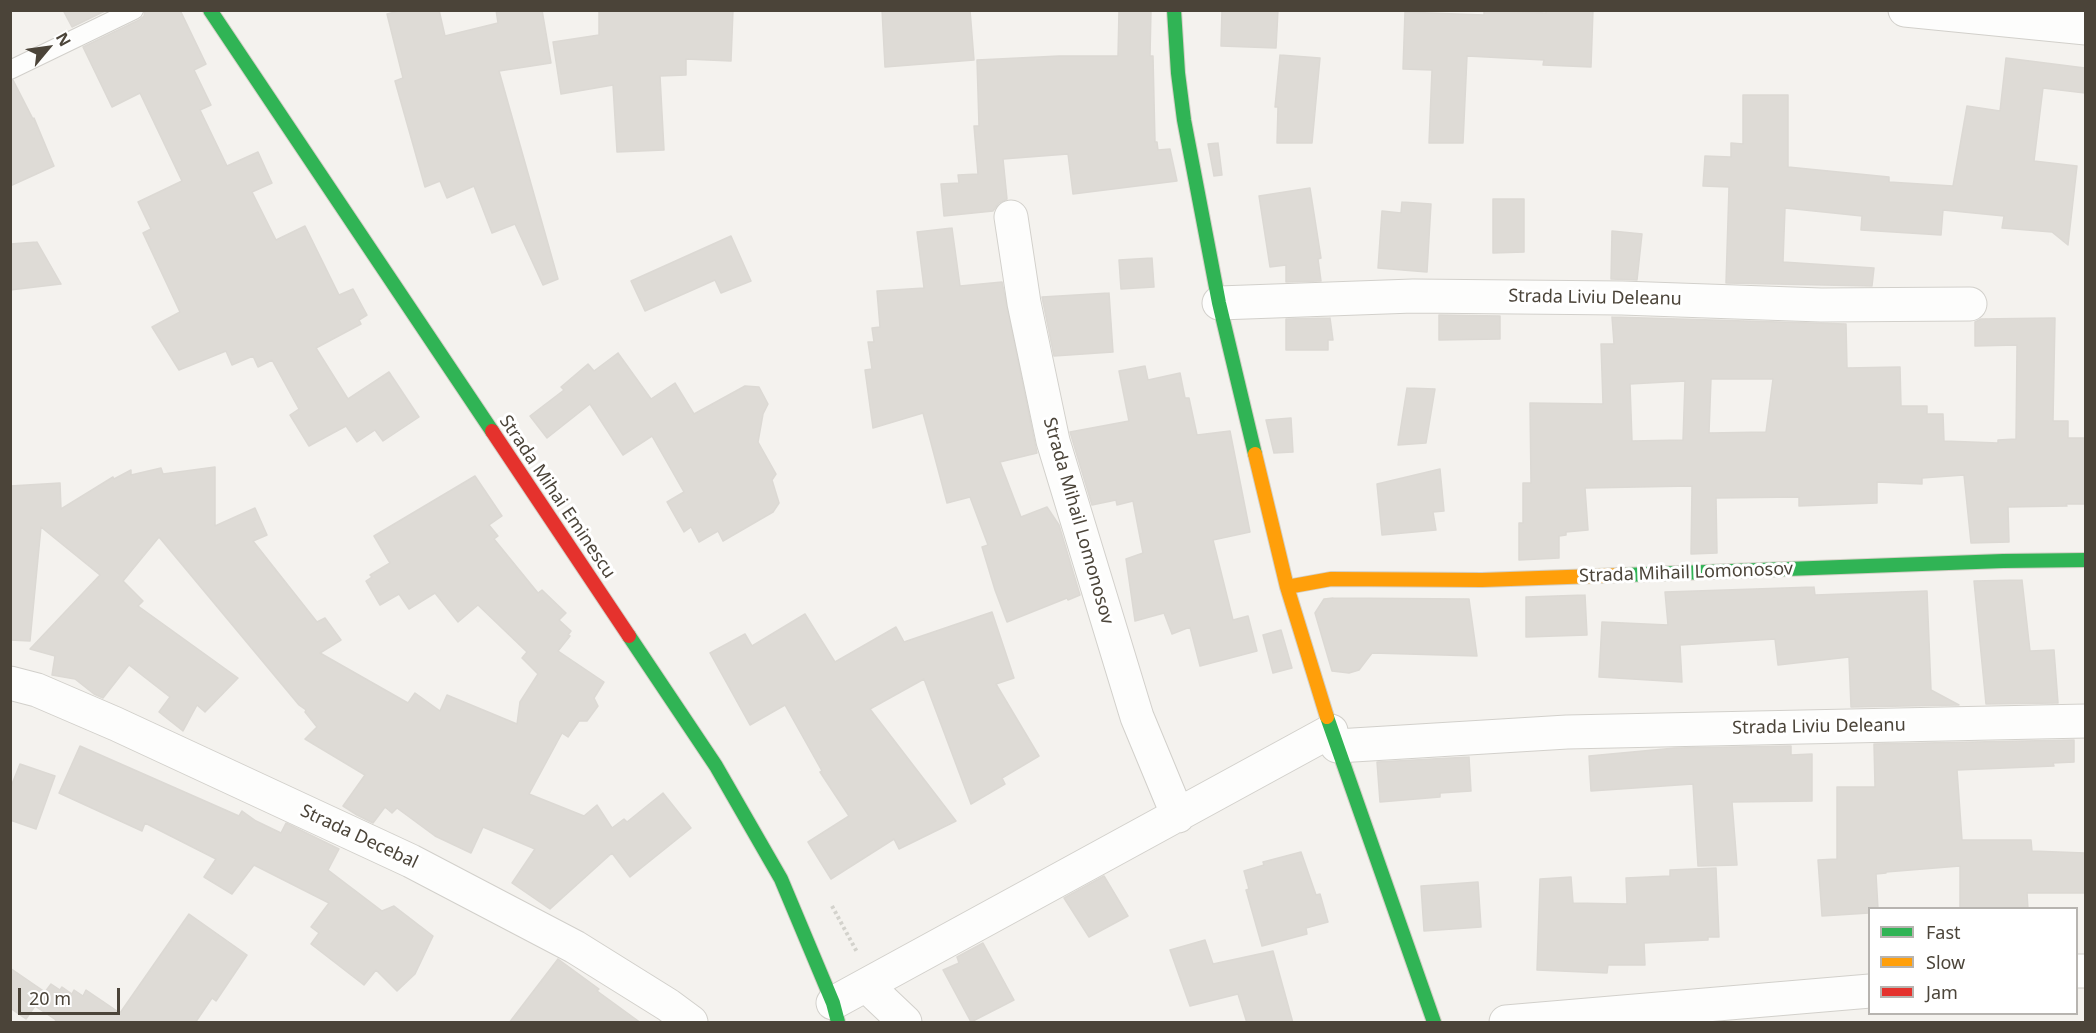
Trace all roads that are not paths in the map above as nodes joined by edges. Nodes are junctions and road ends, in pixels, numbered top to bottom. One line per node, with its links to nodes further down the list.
1 (134, 10): 6 (lane)
2 (210, 10): 18 (street, Strada Mihai Eminescu)
3 (1174, 10): 8 (street)
4 (1905, 10): 5 (street)
5 (2085, 28)
6 (10, 70)
7 (1011, 217): 15 (street, Strada Mihail Lomonosov)
8 (1219, 303): 9 (street, Strada Liviu Deleanu); 11 (street)
9 (1970, 304)
10 (2085, 561): 11 (street, Strada Mihail Lomonosov)
11 (1287, 587): 14 (street)
12 (10, 683): 19 (street, Strada Decebal)
13 (2085, 721): 14 (street, Strada Liviu Deleanu)
14 (1334, 739): 15 (street); 21 (street)
15 (1178, 816): 16 (street)
16 (866, 985): 18 (street); 20 (street)
17 (1868, 991): 22 (street)
18 (835, 1013)
19 (691, 1023)
20 (905, 1023)
21 (1434, 1023)
22 (1506, 1023)

